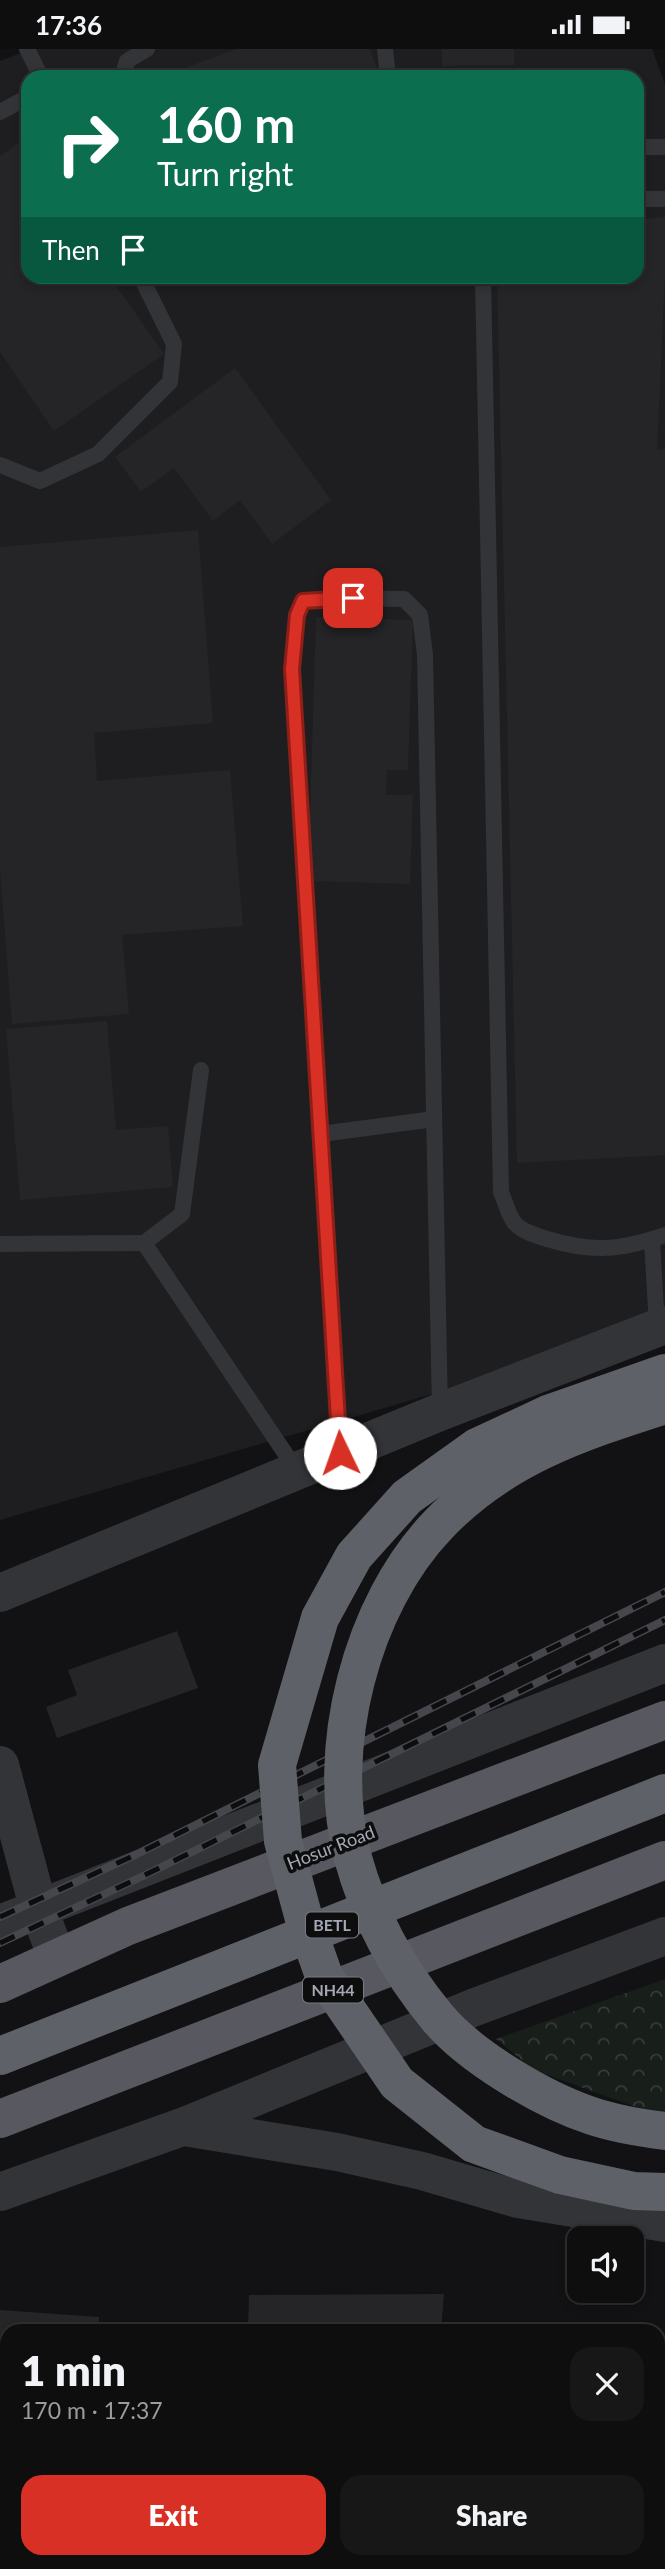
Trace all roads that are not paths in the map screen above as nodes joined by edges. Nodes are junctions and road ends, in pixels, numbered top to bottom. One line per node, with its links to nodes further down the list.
1 (27, 49): 4 (lane)
2 (147, 49): 5 (lane)
3 (385, 49): 6 (lane)
4 (38, 70)
5 (124, 70)
6 (387, 70)
7 (21, 101): 8 (lane)
8 (0, 113)
9 (644, 147): 10 (lane)
10 (665, 147)
11 (644, 199): 12 (lane)
12 (665, 199)
13 (144, 284): 15 (lane)
14 (483, 284): 19 (lane)
15 (0, 465)
16 (201, 1070): 20 (lane)
17 (434, 1119): 18 (lane); 18 (lane); 25 (lane)
18 (321, 1134): 26 (lane)
19 (658, 1237): 22 (lane)
20 (144, 1243): 21 (lane); 27 (lane)
21 (0, 1244)
22 (661, 1327): 25 (street)
23 (665, 1373): 44 (highway, bridge)
24 (665, 1405): 42 (highway, bridge)
25 (440, 1412): 26 (street)
26 (340, 1453): 27 (street)
27 (297, 1471): 28 (street)
28 (0, 1593)
29 (665, 1663): 34 (street)
30 (665, 1720): 37 (highway, Hosur Road)
31 (0, 1765): 34 (street)
32 (665, 1793): 39 (highway, BETL)
33 (665, 1860): 40 (highway, NH44)
34 (39, 1910): 35 (street); 37 (street)
35 (0, 1924)
36 (665, 1935): 41 (street)
37 (57, 1958): 38 (highway, Hosur Road)
38 (0, 1984)
39 (0, 2056)
40 (0, 2119)
41 (182, 2127): 43 (street); 45 (street)
42 (665, 2131)
43 (0, 2192)
44 (665, 2192)
45 (665, 2223)

